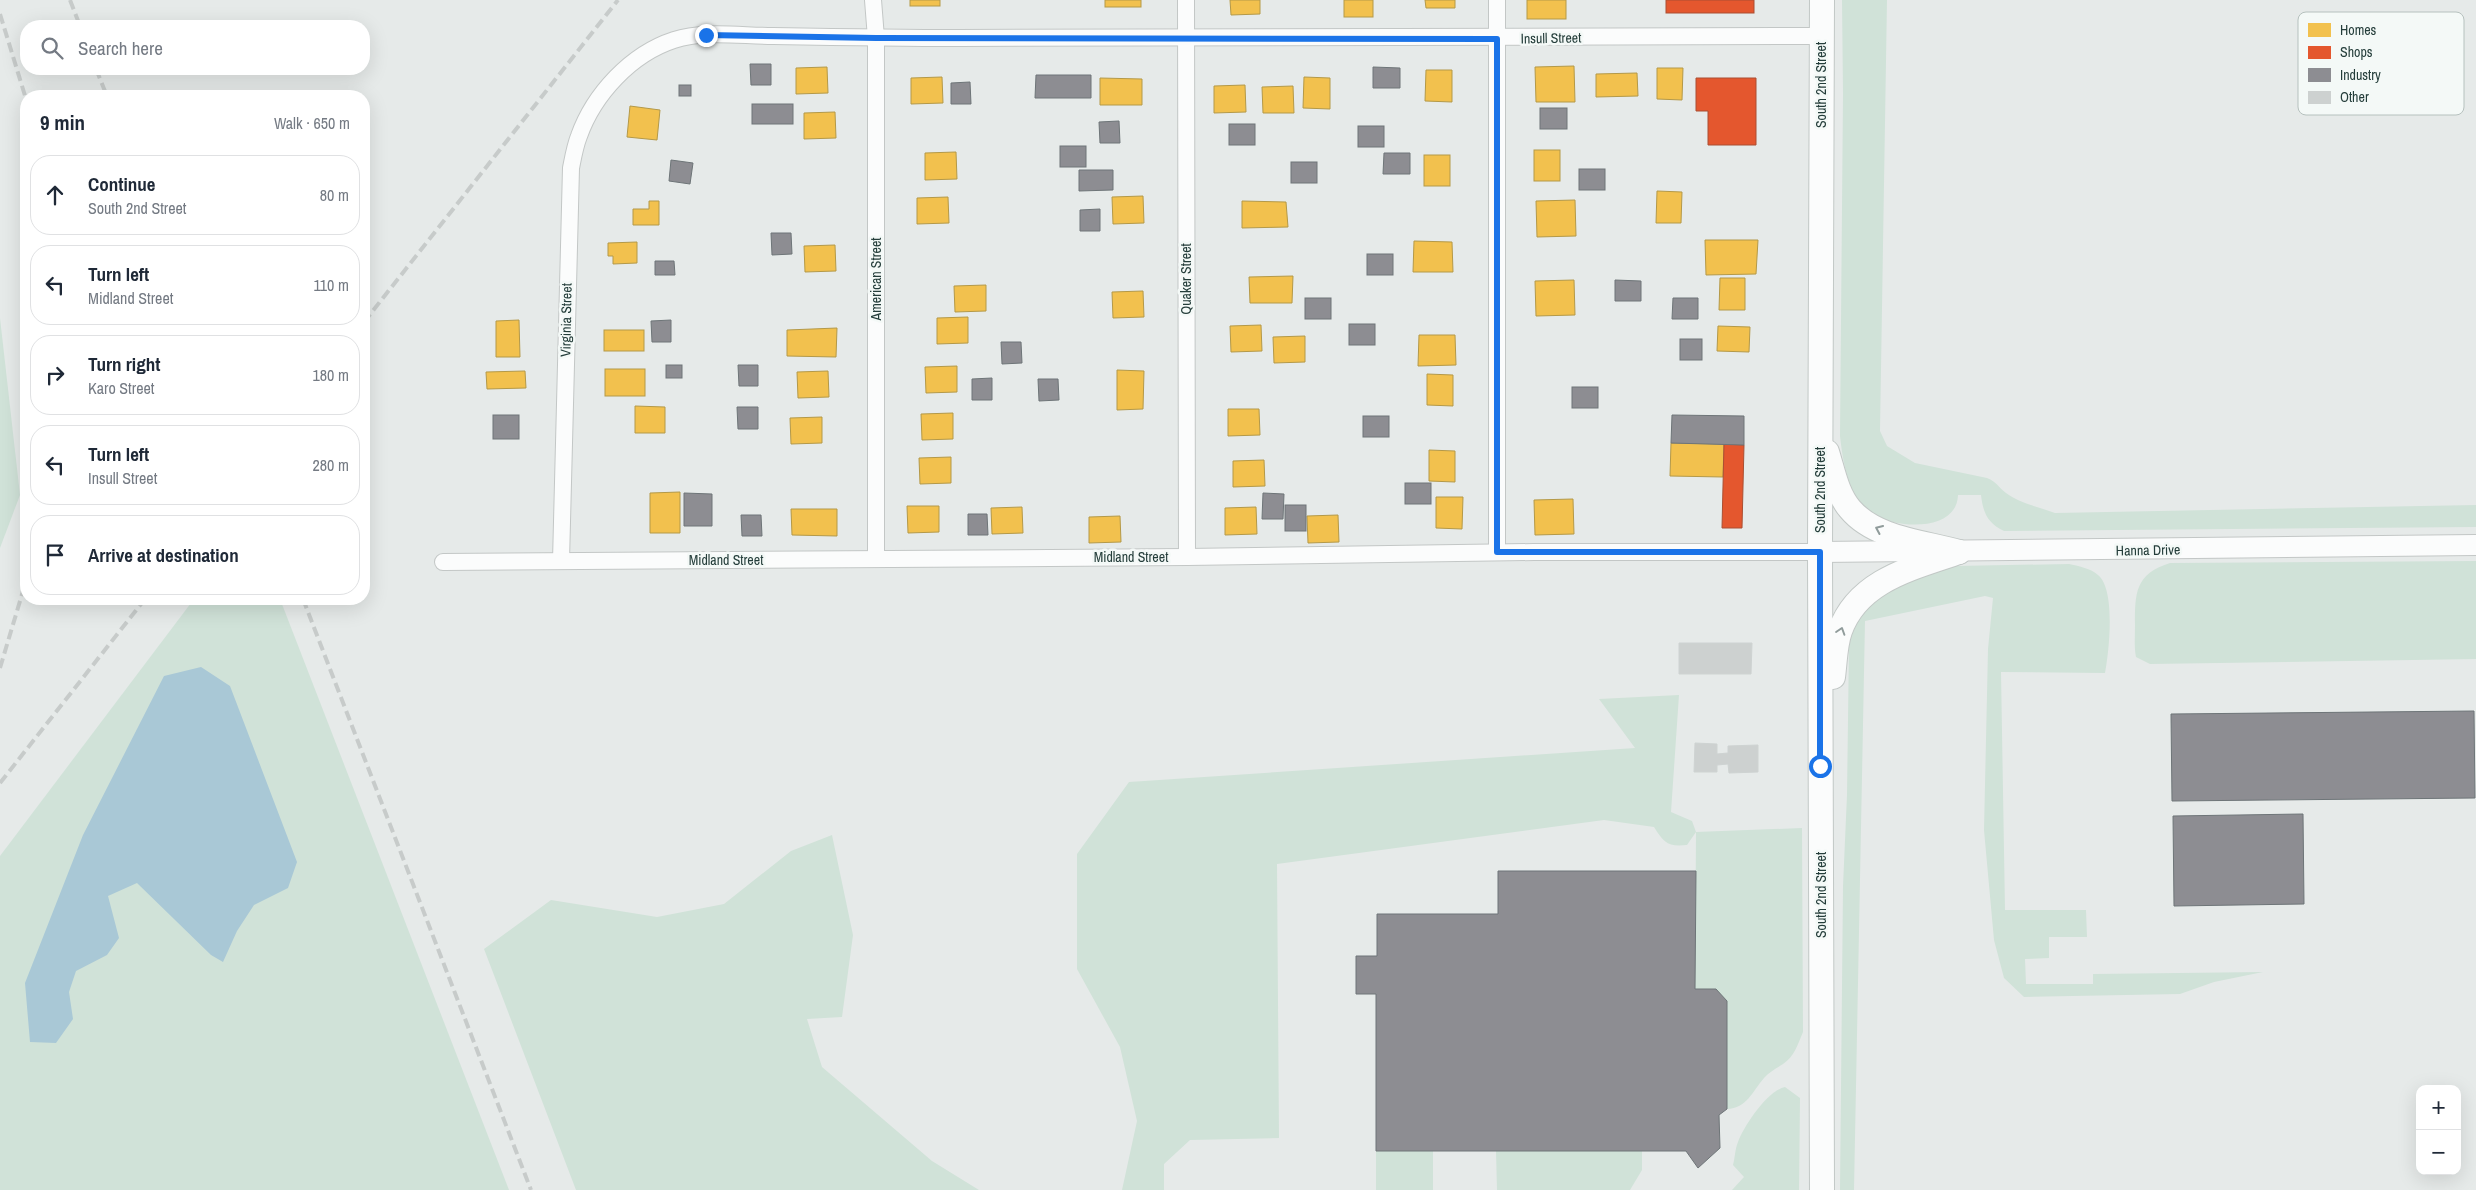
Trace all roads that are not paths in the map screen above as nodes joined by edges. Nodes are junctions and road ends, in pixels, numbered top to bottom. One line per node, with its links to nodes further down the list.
1 (873, 0): 6 (street, American Street)
2 (1186, 0): 7 (street, Quaker Street)
3 (1497, 0): 8 (street)
4 (1822, 0): 5 (main road, South 2nd Street)
5 (1822, 36): 8 (street, Insull Street); 10 (main road, South 2nd Street)
6 (876, 38): 7 (street, Insull Street); 9 (street, Insull Street); 16 (street, American Street)
7 (1186, 38): 8 (street, Insull Street); 15 (street, Quaker Street)
8 (1497, 39): 12 (street)
9 (608, 88): 17 (street, Virginia Street)
10 (1820, 430): 13 (main road, South 2nd Street); 14 (main road, one-way to 10)
11 (2476, 545): 14 (street, Hanna Drive)
12 (1497, 552): 13 (street, Midland Street); 15 (street, Midland Street)
13 (1820, 552): 14 (street, Hanna Drive); 19 (main road, South 2nd Street)
14 (1959, 552): 19 (main road, one-way to 14)
15 (1187, 557): 16 (street, Midland Street)
16 (876, 559): 17 (street, Midland Street)
17 (561, 561): 18 (street, Midland Street)
18 (443, 562)
19 (1820, 766): 20 (main road, South 2nd Street)
20 (1822, 1190)

